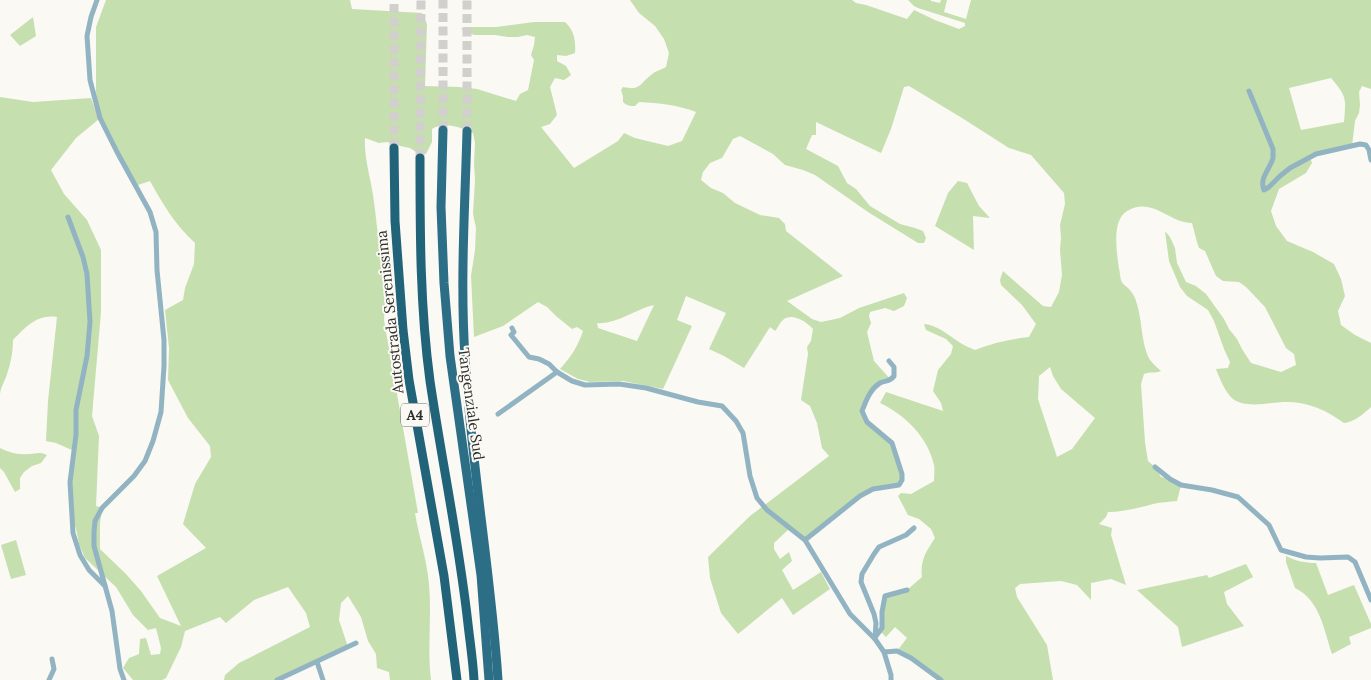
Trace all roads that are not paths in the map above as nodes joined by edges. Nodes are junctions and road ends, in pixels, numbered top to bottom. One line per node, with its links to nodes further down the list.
1 (98, 0): 16 (street)
2 (1248, 91): 7 (street)
3 (443, 130): 30 (highway, Tangenziale Sud)
4 (467, 130): 31 (highway, Tangenziale Sud)
5 (394, 148): 28 (highway, Autostrada Serenissima / A4)
6 (420, 158): 29 (highway, A4)
7 (1371, 160)
8 (68, 217): 16 (street)
9 (512, 328): 11 (street)
10 (889, 361): 15 (street)
11 (557, 372): 12 (street); 15 (street)
12 (498, 414)
13 (1155, 467): 18 (street)
14 (914, 528): 19 (street)
15 (805, 540): 19 (street)
16 (106, 587): 25 (street)
17 (907, 590): 19 (street)
18 (1371, 600)
19 (874, 639): 21 (street)
20 (356, 643): 23 (street)
21 (884, 652): 32 (street); 33 (street)
22 (52, 659): 24 (street)
23 (317, 662): 26 (street); 27 (street)
24 (49, 680)
25 (124, 680)
26 (277, 680)
27 (323, 680)
28 (457, 680)
29 (474, 680)
30 (489, 680)
31 (498, 680)
32 (891, 680)
33 (941, 680)

